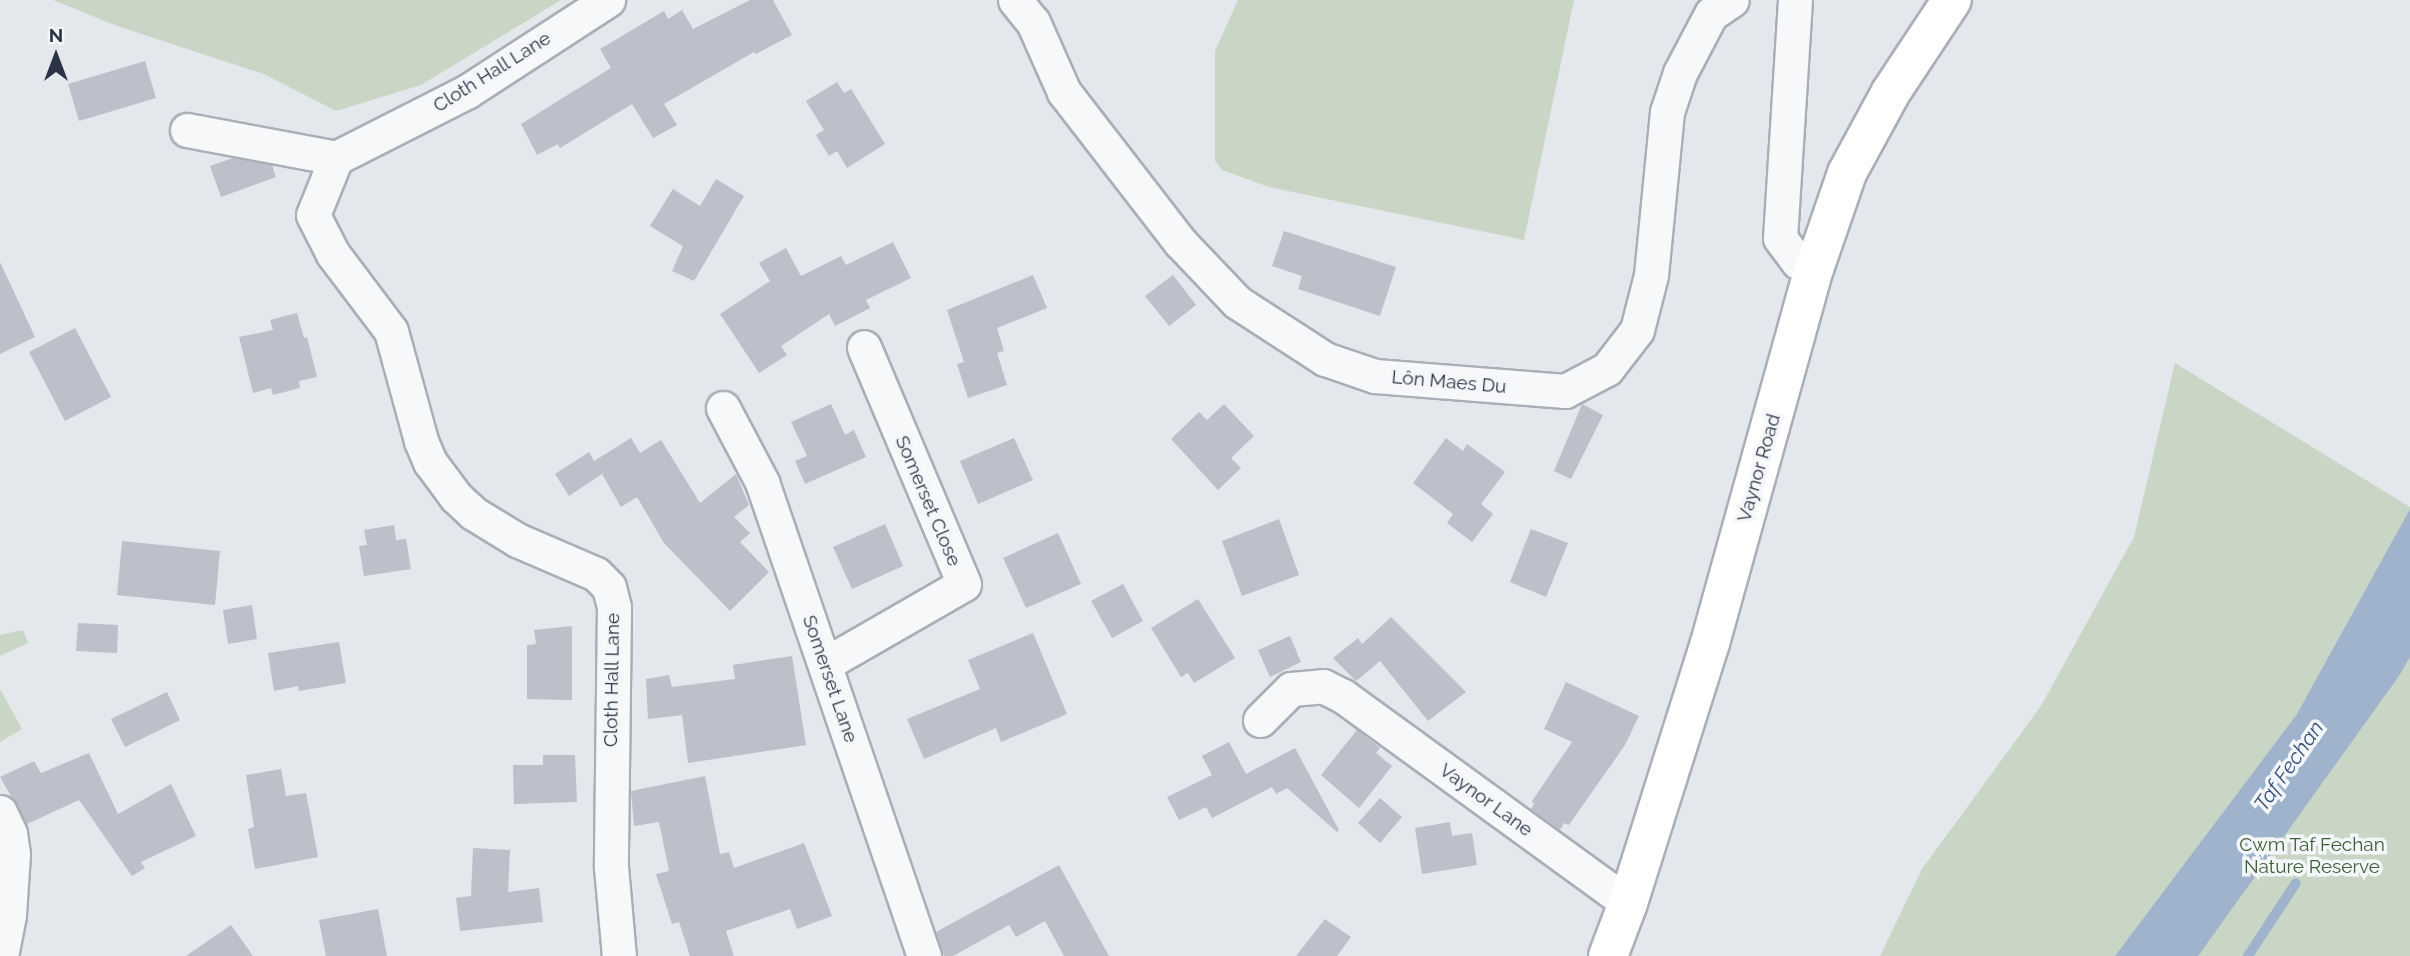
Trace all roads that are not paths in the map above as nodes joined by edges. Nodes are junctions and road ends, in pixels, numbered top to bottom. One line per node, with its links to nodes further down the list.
1 (608, 0): 7 (street, Cloth Hall Lane)
2 (1016, 0): 3 (street, Lôn Maes Du)
3 (1732, 0)
4 (1795, 0): 8 (street)
5 (1952, 0): 8 (street, Vaynor Road)
6 (187, 130): 7 (street)
7 (336, 158): 15 (street, Cloth Hall Lane)
8 (1814, 269): 14 (street, Vaynor Road)
9 (864, 347): 11 (street, Somerset Close)
10 (723, 408): 11 (street, Somerset Lane)
11 (825, 664): 17 (street, Somerset Lane)
12 (1261, 720): 14 (street, Vaynor Lane)
13 (0, 812): 16 (street)
14 (1628, 903): 18 (street, Vaynor Road)
15 (611, 954)
16 (1, 956)
17 (924, 956)
18 (1608, 956)

